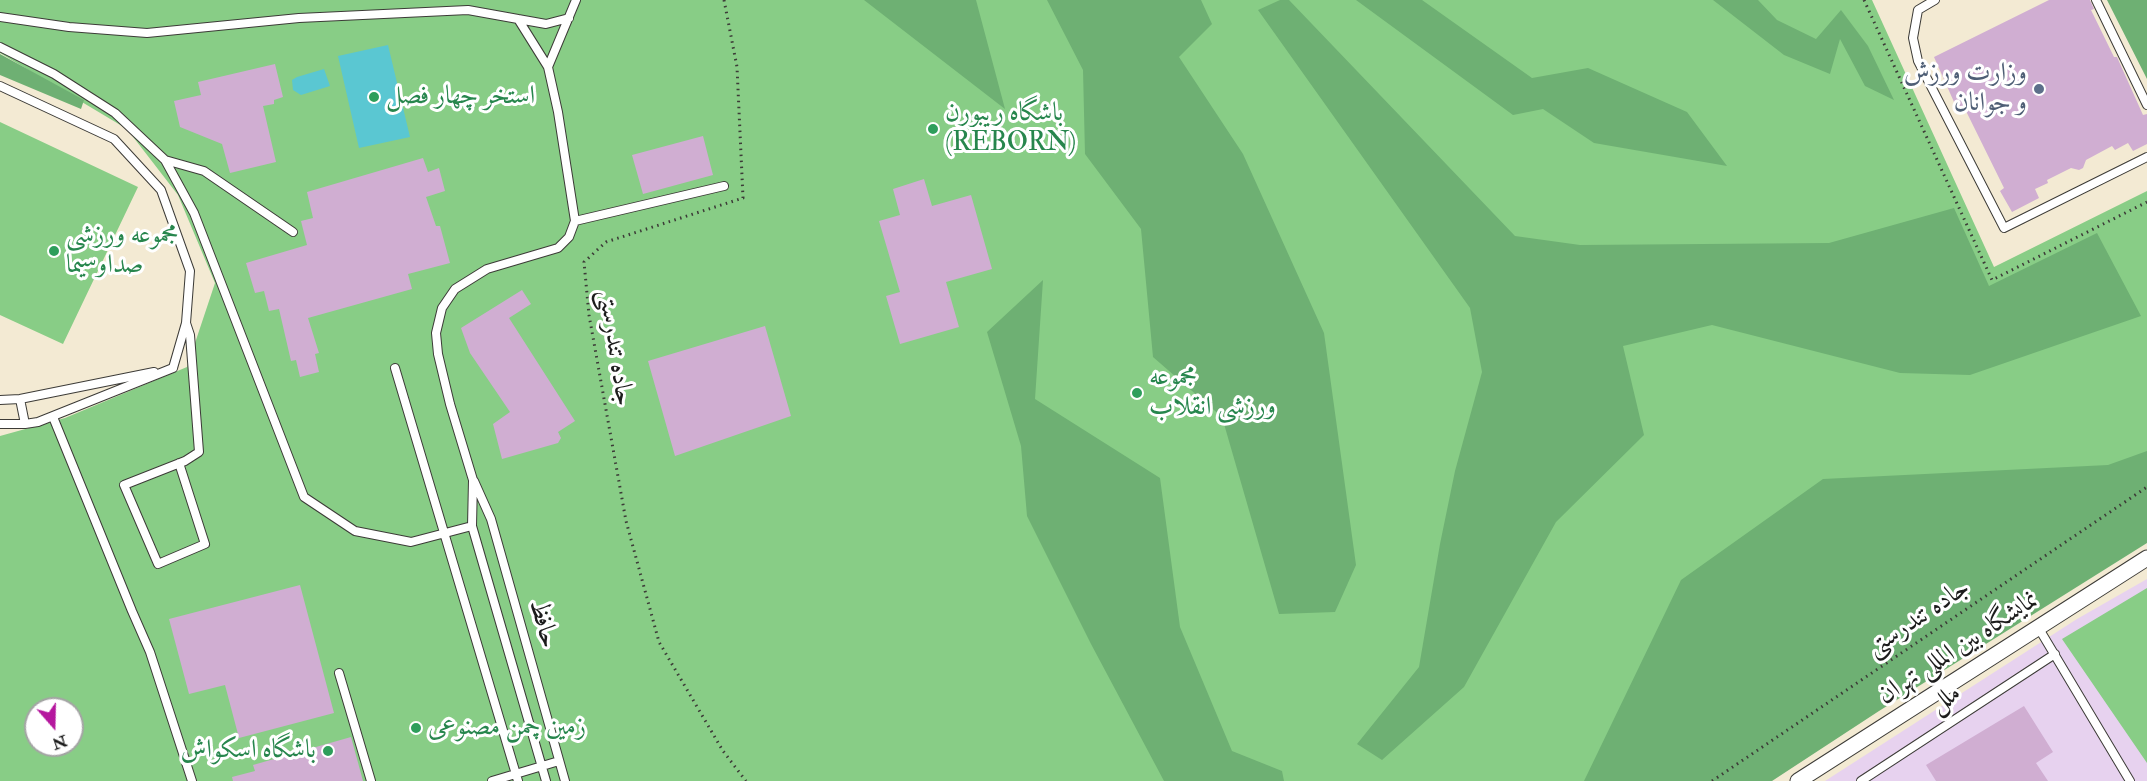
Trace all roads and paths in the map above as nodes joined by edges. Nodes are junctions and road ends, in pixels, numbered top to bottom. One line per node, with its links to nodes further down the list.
1 (576, 0): 6 (lane)
2 (724, 0): 43 (path, جاده تندرستی)
3 (1935, 0): 12 (lane)
4 (2096, 0): 11 (lane)
5 (0, 17): 7 (lane)
6 (569, 18): 7 (lane); 9 (lane)
7 (518, 19): 9 (lane)
8 (0, 47): 13 (lane)
9 (548, 67): 15 (lane)
10 (0, 86): 17 (lane)
11 (2147, 105)
12 (2147, 157)
13 (165, 160): 16 (lane); 29 (lane)
14 (724, 186): 15 (lane)
15 (576, 221): 26 (lane)
16 (293, 232)
17 (186, 322): 18 (lane); 25 (lane)
18 (173, 368): 20 (lane); 22 (lane)
19 (395, 368): 29 (lane)
20 (20, 399): 21 (lane); 24 (lane)
21 (0, 400)
22 (54, 417): 24 (lane); 38 (lane)
23 (0, 424): 24 (lane)
24 (25, 424)
25 (179, 463): 25 (lane)
26 (473, 480): 28 (lane, حافظ); 34 (lane, حافظ)
27 (2147, 487): 44 (path, جاده تندرستی)
28 (472, 526): 29 (lane); 35 (lane, حافظ)
29 (444, 532): 36 (lane)
30 (2147, 558): 31 (street, نمایشگاه بین المللی تهران)
31 (2038, 627): 32 (lane); 45 (street, نمایشگاه بین المللی تهران)
32 (2055, 654): 46 (lane, ملل); 47 (lane)
33 (339, 673): 39 (lane)
34 (559, 760): 35 (lane); 42 (lane, حافظ)
35 (541, 766): 36 (lane); 37 (lane, حافظ)
36 (517, 777): 40 (lane)
37 (546, 779): 41 (lane)
38 (192, 781)
39 (371, 781)
40 (492, 781)
41 (535, 781)
42 (565, 781)
43 (746, 781)
44 (1712, 781)
45 (1798, 781)
46 (1861, 781)
47 (2130, 781)

